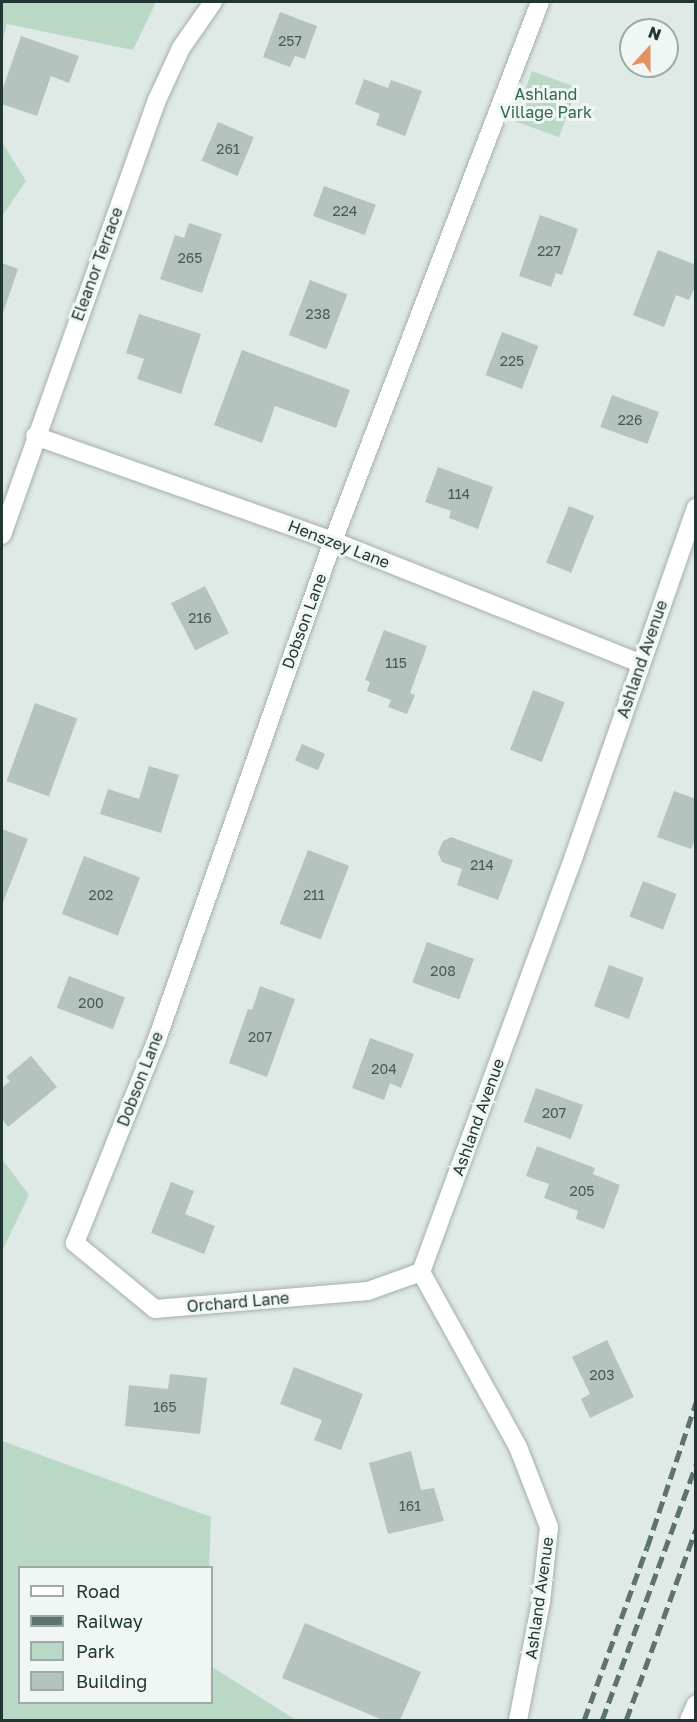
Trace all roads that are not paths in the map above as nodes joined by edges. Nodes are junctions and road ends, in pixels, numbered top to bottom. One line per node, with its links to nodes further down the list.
1 (213, 2): 3 (street, Eleanor Terrace)
2 (540, 2): 6 (street, Dobson Lane)
3 (35, 436): 5 (street, Eleanor Terrace); 6 (street, Henszey Lane)
4 (696, 508): 7 (street, Ashland Avenue)
5 (2, 535)
6 (333, 541): 7 (street, Henszey Lane); 8 (street, Dobson Lane)
7 (640, 663): 9 (street, Ashland Avenue)
8 (75, 1243): 9 (street, Orchard Lane)
9 (422, 1272): 10 (street, Ashland Avenue)
10 (518, 1720)

